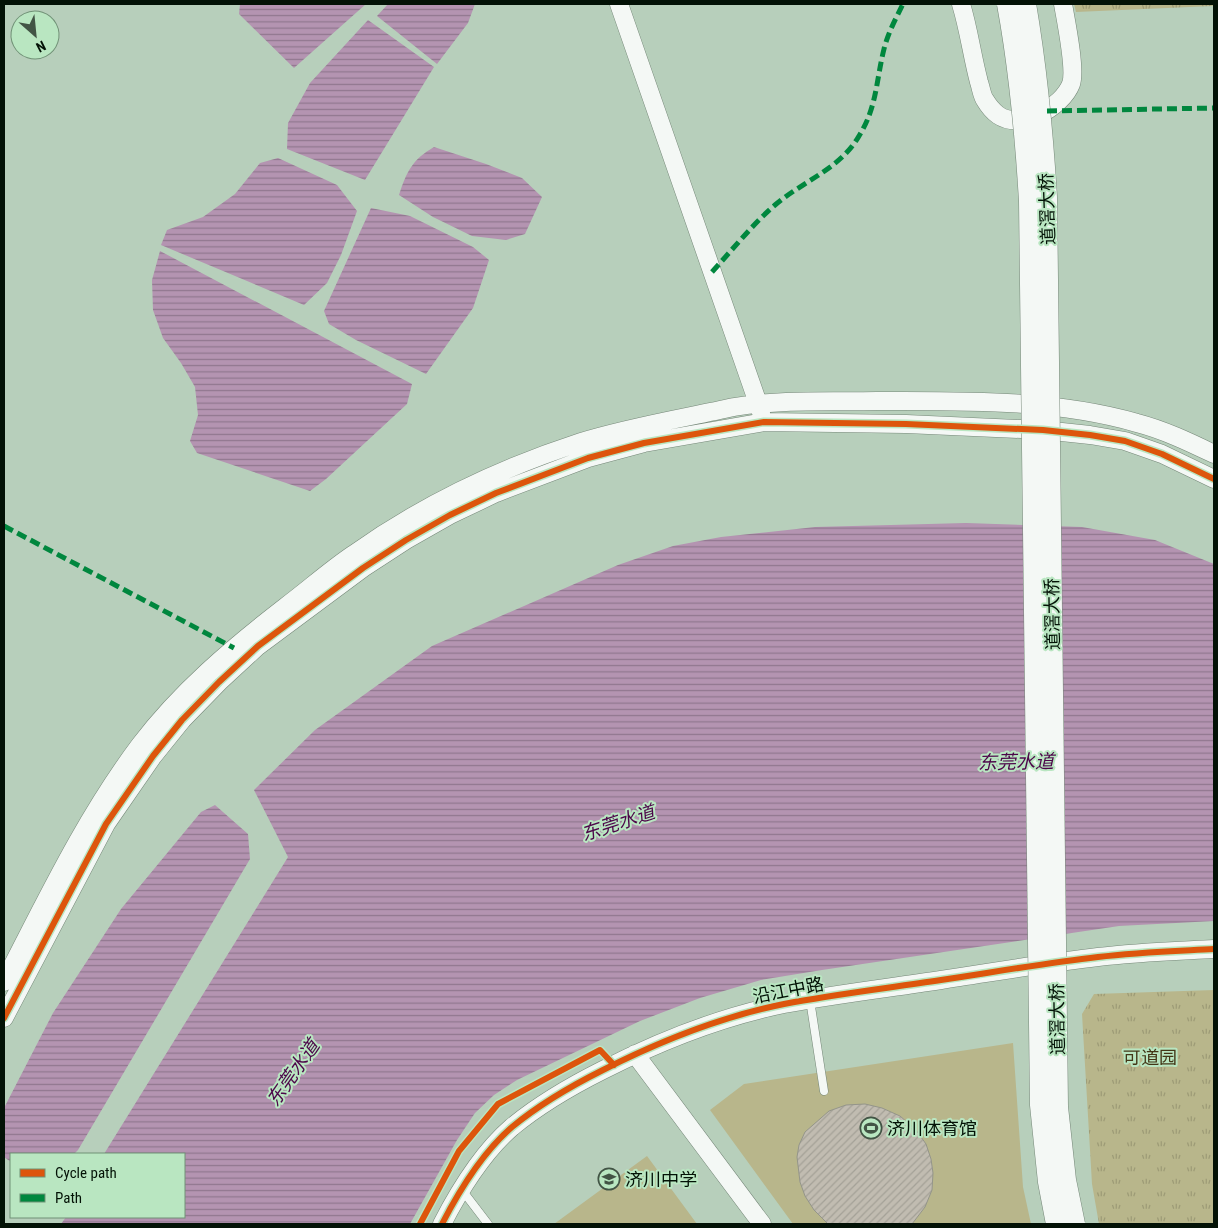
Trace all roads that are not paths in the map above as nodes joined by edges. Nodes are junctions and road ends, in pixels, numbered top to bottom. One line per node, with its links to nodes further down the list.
1 (619, 4): 6 (street)
2 (961, 4): 5 (street)
3 (1007, 4): 20 (main road, 道滘大桥, bridge)
4 (1026, 4): 21 (main road, 道滘大桥, bridge)
5 (1064, 4)
6 (758, 403): 7 (street); 8 (street); 11 (street)
7 (764, 422): 9 (street); 13 (street)
8 (1214, 454)
9 (1214, 479)
10 (1214, 949): 12 (street, 沿江中路)
11 (4, 982)
12 (810, 1000): 14 (street, 沿江中路); 15 (lane)
13 (4, 1018)
14 (635, 1054): 16 (street, 沿江中路); 19 (street)
15 (824, 1091)
16 (462, 1189): 17 (street, 沿江中路); 18 (lane)
17 (442, 1224)
18 (488, 1224)
19 (762, 1224)
20 (1056, 1224)
21 (1075, 1224)

